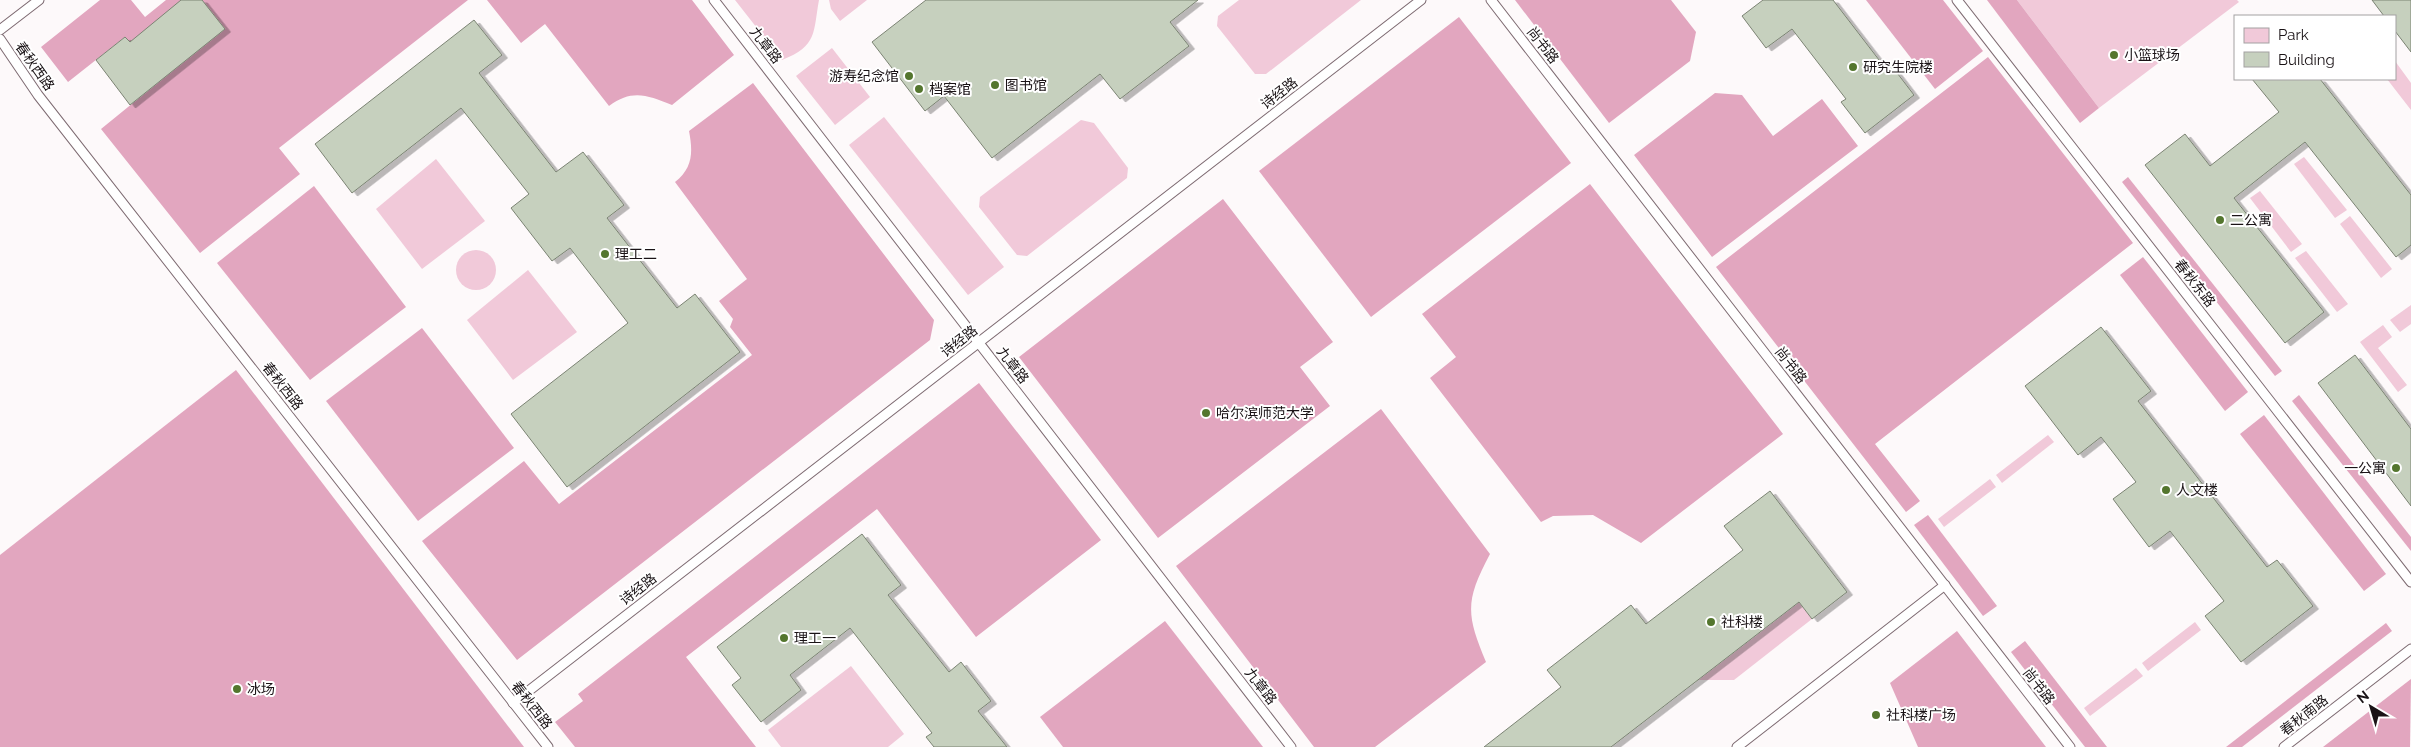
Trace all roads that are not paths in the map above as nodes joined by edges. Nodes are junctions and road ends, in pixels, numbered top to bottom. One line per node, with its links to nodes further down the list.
1 (39, 0): 6 (lane)
2 (714, 0): 8 (lane, 九章路)
3 (1421, 0): 8 (lane, 诗经路)
4 (1491, 0): 10 (lane, 尚书路)
5 (1957, 0): 9 (lane, 春秋东路)
6 (0, 30)
7 (0, 39): 12 (lane, 春秋西路)
8 (979, 342): 12 (lane, 诗经路); 14 (lane, 九章路)
9 (2411, 582)
10 (1945, 585): 15 (lane); 16 (lane, 尚书路)
11 (2411, 649): 17 (lane, 春秋南路)
12 (513, 703): 13 (lane, 春秋西路)
13 (548, 747)
14 (1291, 747)
15 (1737, 747)
16 (2070, 747)
17 (2284, 747)

